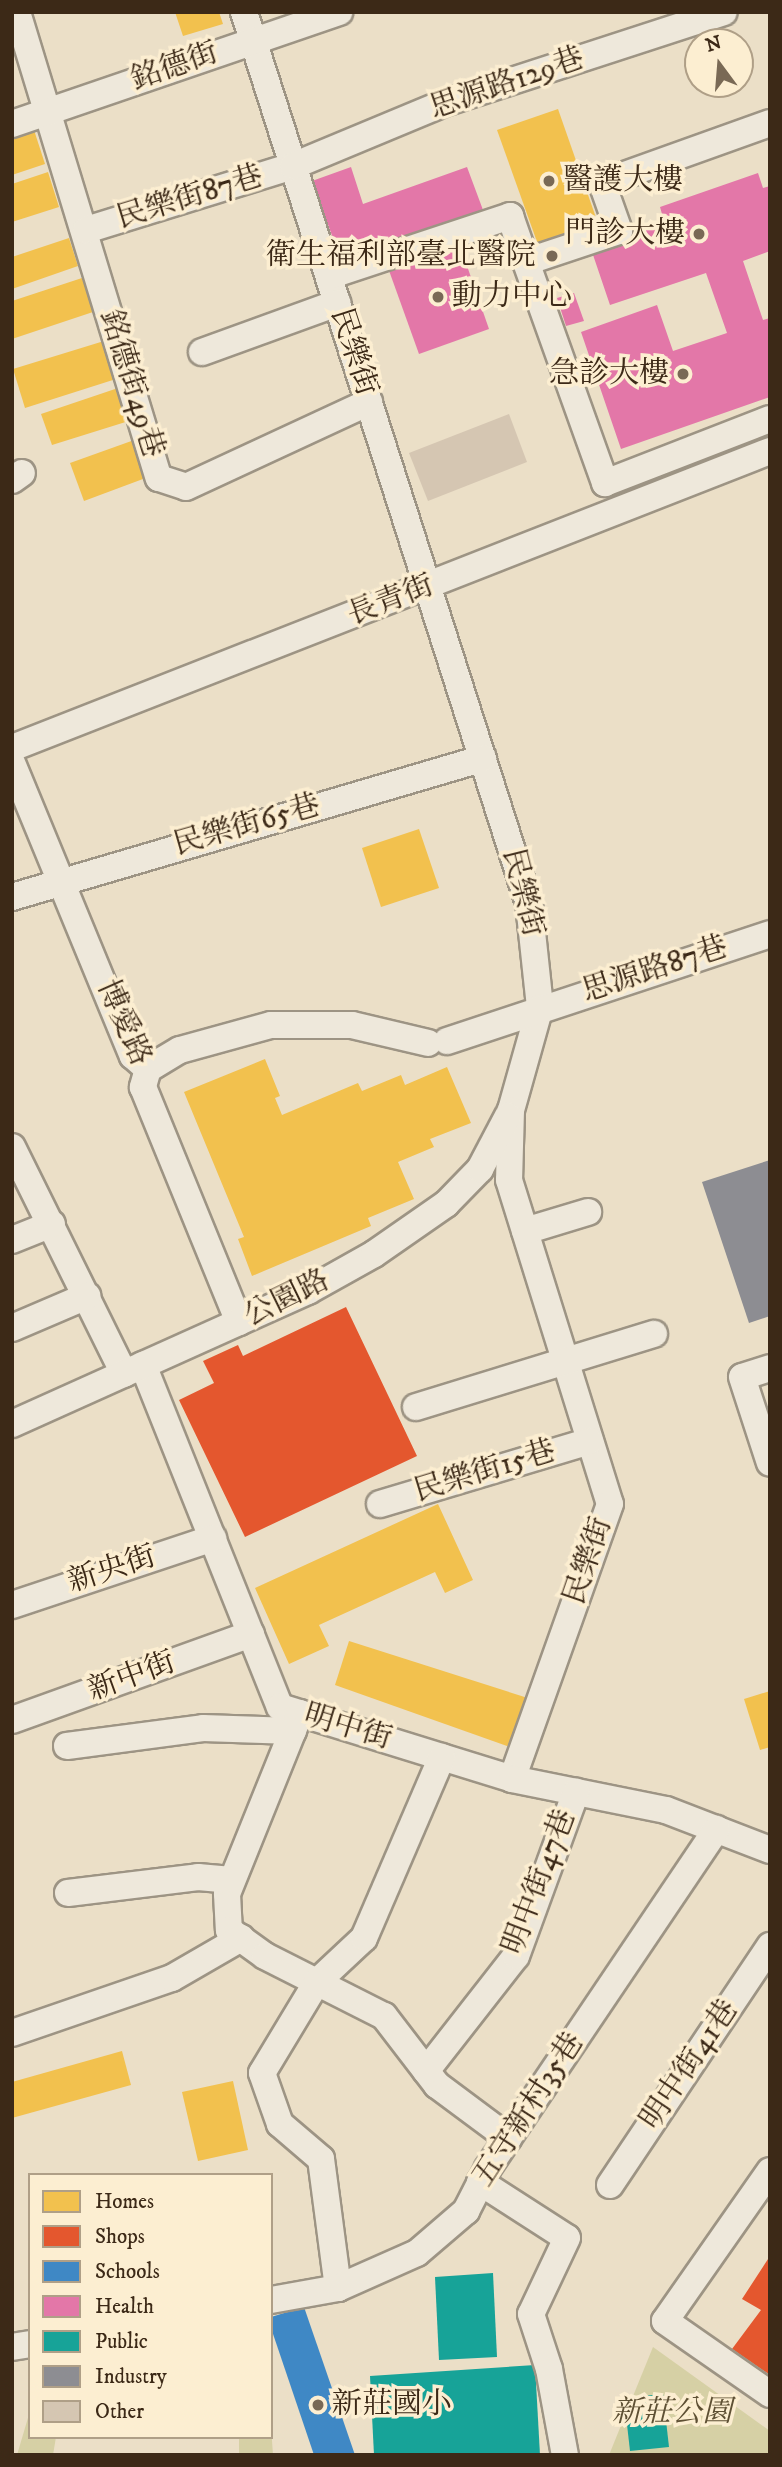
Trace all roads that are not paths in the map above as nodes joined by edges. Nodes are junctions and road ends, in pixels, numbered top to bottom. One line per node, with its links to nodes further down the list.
1 (17, 12): 6 (street, 銘德街49巷)
2 (244, 12): 5 (street, 民樂街)
3 (339, 12): 5 (street, 銘德街)
4 (724, 12): 9 (street, 思源路129巷)
5 (253, 40): 6 (street, 銘德街); 9 (street, 民樂街)
6 (48, 111): 8 (street, 銘德街); 10 (street, 銘德街49巷)
7 (770, 123): 11 (street)
8 (12, 124)
9 (293, 166): 10 (street, 民樂街87巷); 12 (street, 民樂街)
10 (86, 230): 15 (street, 銘德街49巷)
11 (526, 262): 12 (street); 16 (street)
12 (329, 276): 13 (street, 民樂街)
13 (337, 303): 14 (street); 15 (street, 民樂街)
14 (202, 352)
15 (369, 402): 18 (street, 民樂街)
16 (770, 419)
17 (770, 452): 18 (street, 長青街)
18 (428, 586): 19 (street, 長青街); 20 (street, 民樂街)
19 (12, 748)
20 (483, 758): 22 (street, 民樂街65巷); 25 (street, 民樂街)
21 (12, 763): 22 (street, 博愛路)
22 (62, 879): 23 (street, 民樂街65巷); 26 (street, 博愛路)
23 (12, 897)
24 (770, 934): 25 (street, 思源路87巷)
25 (540, 1007): 26 (street, 思源路87巷); 27 (street, 民樂街)
26 (148, 1069): 34 (street, 博愛路)
27 (511, 1110): 31 (street, 民樂街); 34 (street, 公園路)
28 (12, 1147): 30 (street, 明中街)
29 (588, 1212): 31 (street)
30 (52, 1224): 32 (street); 33 (street, 明中街)
31 (525, 1231): 37 (street, 民樂街)
32 (12, 1240)
33 (87, 1296): 35 (street); 39 (street, 明中街)
34 (239, 1322): 39 (street, 公園路)
35 (12, 1328)
36 (654, 1334): 37 (street)
37 (565, 1361): 40 (street); 42 (street, 民樂街)
38 (770, 1368): 43 (street)
39 (133, 1369): 41 (street, 公園路); 45 (street, 明中街)
40 (416, 1407)
41 (12, 1424)
42 (590, 1441): 44 (street, 民樂街15巷); 52 (street, 民樂街)
43 (770, 1463)
44 (380, 1504)
45 (212, 1538): 46 (street, 新央街); 47 (street, 明中街)
46 (12, 1605)
47 (251, 1634): 48 (street, 新中街); 49 (street, 明中街)
48 (12, 1720)
49 (297, 1722): 50 (street); 51 (street, 明中街); 56 (street)
50 (67, 1746)
51 (442, 1757): 52 (street, 明中街); 60 (street)
52 (512, 1779): 53 (street, 明中街)
53 (576, 1792): 54 (street, 明中街); 62 (street, 明中街47巷)
54 (717, 1829): 55 (street, 明中街); 63 (street, 五守新村35巷)
55 (770, 1850)
56 (232, 1880): 57 (street); 58 (street)
57 (68, 1893)
58 (241, 1938): 60 (street); 61 (street)
59 (770, 1946): 66 (street, 明中街41巷)
60 (317, 1982): 62 (street); 67 (street)
61 (12, 2033)
62 (426, 2071): 63 (street)
63 (508, 2138): 65 (street, 五守新村35巷)
64 (770, 2171): 69 (street)
65 (480, 2182): 67 (street, 五守新村35巷); 70 (street)
66 (610, 2185)
67 (338, 2288): 68 (street, 五守新村35巷)
68 (273, 2300)
69 (770, 2394)
70 (565, 2455)

